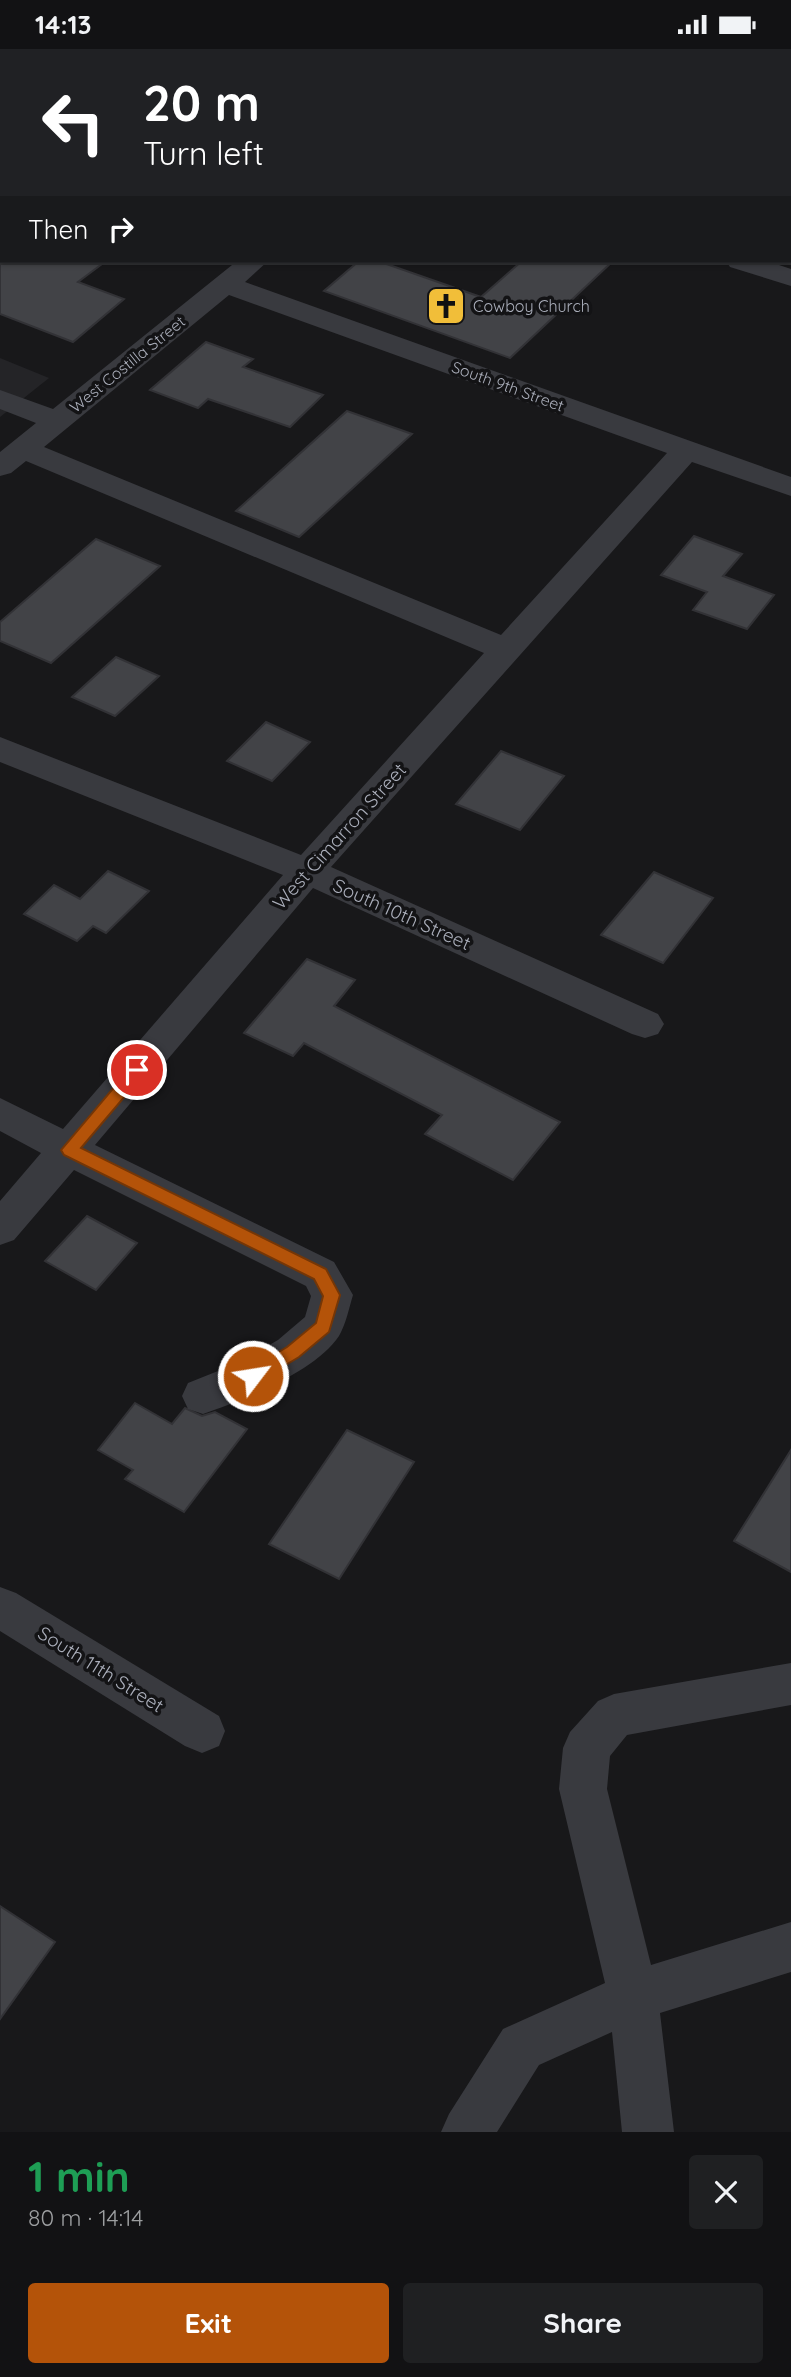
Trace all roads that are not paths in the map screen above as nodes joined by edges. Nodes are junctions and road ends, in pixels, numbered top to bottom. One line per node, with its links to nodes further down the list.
1 (251, 263): 4 (street, West Costilla Street)
2 (746, 263): 3 (street)
3 (791, 278)
4 (225, 284): 6 (street, West Costilla Street); 7 (street, South 9th Street)
5 (0, 399): 6 (street)
6 (57, 421): 8 (street, West Costilla Street)
7 (686, 450): 9 (street, South 9th Street); 10 (street, West Cimarron Street)
8 (11, 458): 10 (street)
9 (791, 487)
10 (506, 650): 12 (street, West Cimarron Street)
11 (0, 749): 12 (street, South 10th Street)
12 (307, 871): 13 (street, South 10th Street); 15 (street, West Cimarron Street)
13 (645, 1024)
14 (0, 1113): 15 (street)
15 (69, 1150): 16 (street, West Cimarron Street); 17 (street)
16 (0, 1229)
17 (203, 1396)
18 (0, 1607): 20 (street, South 11th Street)
19 (791, 1684): 22 (street)
20 (202, 1731)
21 (791, 1947): 22 (street)
22 (633, 1996): 23 (street); 24 (street)
23 (467, 2132)
24 (648, 2132)

